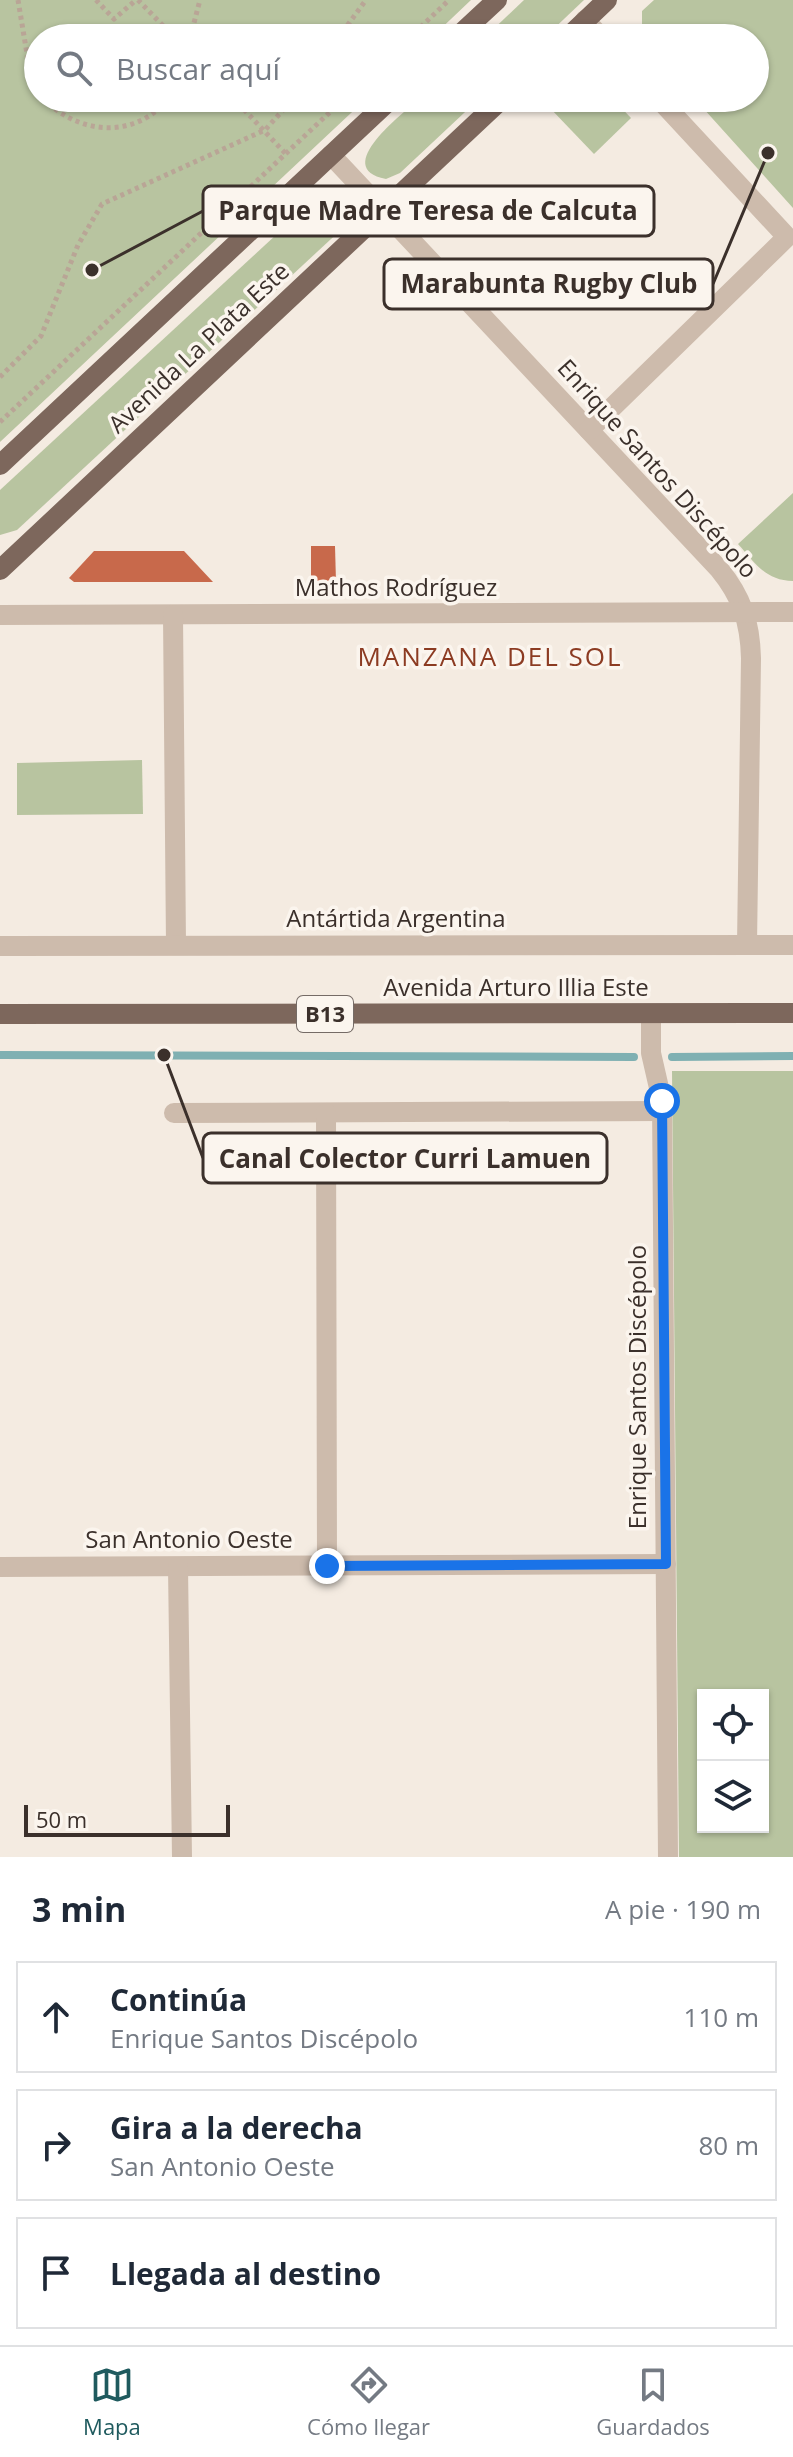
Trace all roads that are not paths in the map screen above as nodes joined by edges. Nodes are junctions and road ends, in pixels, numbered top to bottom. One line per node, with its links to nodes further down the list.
1 (497, 0): 4 (main road)
2 (607, 0): 3 (main road)
3 (585, 20): 5 (main road); 6 (street)
4 (471, 24)
5 (581, 24)
6 (589, 24)
7 (377, 112): 10 (main road, Avenida La Plata Este)
8 (488, 112): 11 (main road, Avenida La Plata Este)
9 (671, 112): 12 (street)
10 (331, 155): 11 (street, Enrique Santos Discépolo); 13 (main road, Avenida La Plata Este)
11 (383, 210): 12 (street, Enrique Santos Discépolo); 14 (main road, Avenida La Plata Este)
12 (589, 430): 15 (street, Enrique Santos Discépolo)
13 (0, 465)
14 (0, 570)
15 (746, 612): 16 (street, Mathos Rodríguez); 18 (street, Mathos Rodríguez); 20 (street, Enrique Santos Discépolo)
16 (793, 612)
17 (0, 615): 18 (street, Mathos Rodríguez)
18 (173, 615): 19 (street)
19 (176, 945): 20 (street, Antártida Argentina); 22 (street, Antártida Argentina)
20 (747, 945): 21 (street, Antártida Argentina)
21 (793, 945)
22 (0, 946)
23 (793, 1013): 25 (main road, Avenida Arturo Illia Este / B13)
24 (0, 1014): 25 (main road, Avenida Arturo Illia Este / B13)
25 (651, 1014): 26 (street, Enrique Santos Discépolo)
26 (662, 1111): 28 (street); 29 (street, Enrique Santos Discépolo)
27 (174, 1113): 28 (street)
28 (326, 1113): 30 (street)
29 (666, 1564): 30 (street, San Antonio Oeste); 34 (street, Enrique Santos Discépolo)
30 (327, 1566): 32 (street, San Antonio Oeste)
31 (0, 1567): 32 (street, San Antonio Oeste)
32 (178, 1567): 33 (street)
33 (182, 1857)
34 (668, 1857)

